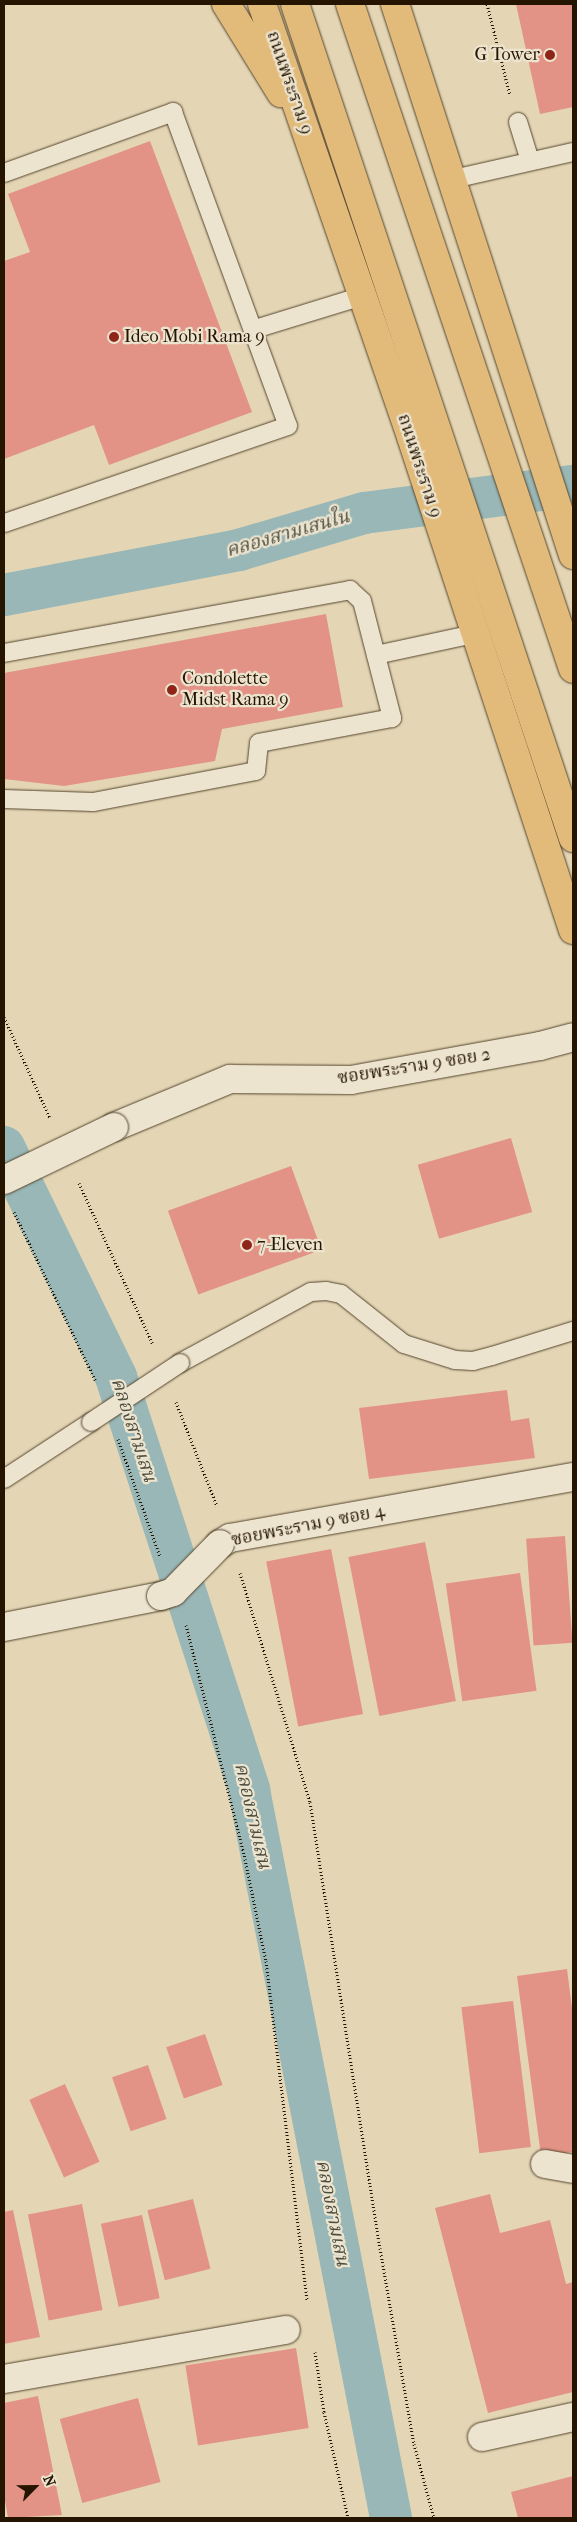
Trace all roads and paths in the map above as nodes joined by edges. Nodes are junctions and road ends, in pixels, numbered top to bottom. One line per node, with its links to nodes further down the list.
1 (226, 4): 8 (main road)
2 (262, 4): 8 (main road, ถนนพระราม 9)
3 (295, 4): 22 (main road, ถนนพระราม 9)
4 (350, 4): 20 (main road)
5 (395, 4): 12 (main road)
6 (486, 4): 7 (path)
7 (518, 122): 10 (lane)
8 (309, 139): 13 (main road, ถนนพระราม 9)
9 (573, 152): 10 (lane)
10 (530, 161): 12 (lane)
11 (4, 173): 14 (lane)
12 (449, 180): 16 (main road)
13 (362, 296): 14 (lane); 17 (main road, ถนนพระราม 9)
14 (254, 329): 15 (lane)
15 (4, 523)
16 (572, 551)
17 (474, 634): 19 (lane); 23 (main road, ถนนพระราม 9)
18 (4, 653): 19 (lane)
19 (376, 655): 21 (lane)
20 (573, 669)
21 (4, 799)
22 (573, 838)
23 (573, 930)
24 (4, 1017): 26 (path)
25 (573, 1037): 27 (street, ซอยพระราม 9 ซอย 2, bridge)
26 (52, 1124)
27 (4, 1180)
28 (87, 1199): 30 (path)
29 (24, 1231): 32 (path)
30 (146, 1331)
31 (573, 1331): 36 (lane, bridge)
32 (78, 1344)
33 (181, 1414): 37 (path)
34 (129, 1471): 38 (path)
35 (573, 1477): 41 (street, ซอยพระราม 9 ซอย 4, bridge)
36 (4, 1479)
37 (218, 1509)
38 (162, 1561)
39 (240, 1573): 51 (path)
40 (185, 1619): 44 (path)
41 (4, 1627)
42 (546, 2164): 43 (street)
43 (573, 2169)
44 (308, 2308)
45 (286, 2330): 47 (street)
46 (314, 2346): 50 (path)
47 (4, 2379)
48 (573, 2417): 49 (street)
49 (482, 2437)
50 (348, 2518)
51 (434, 2518)

